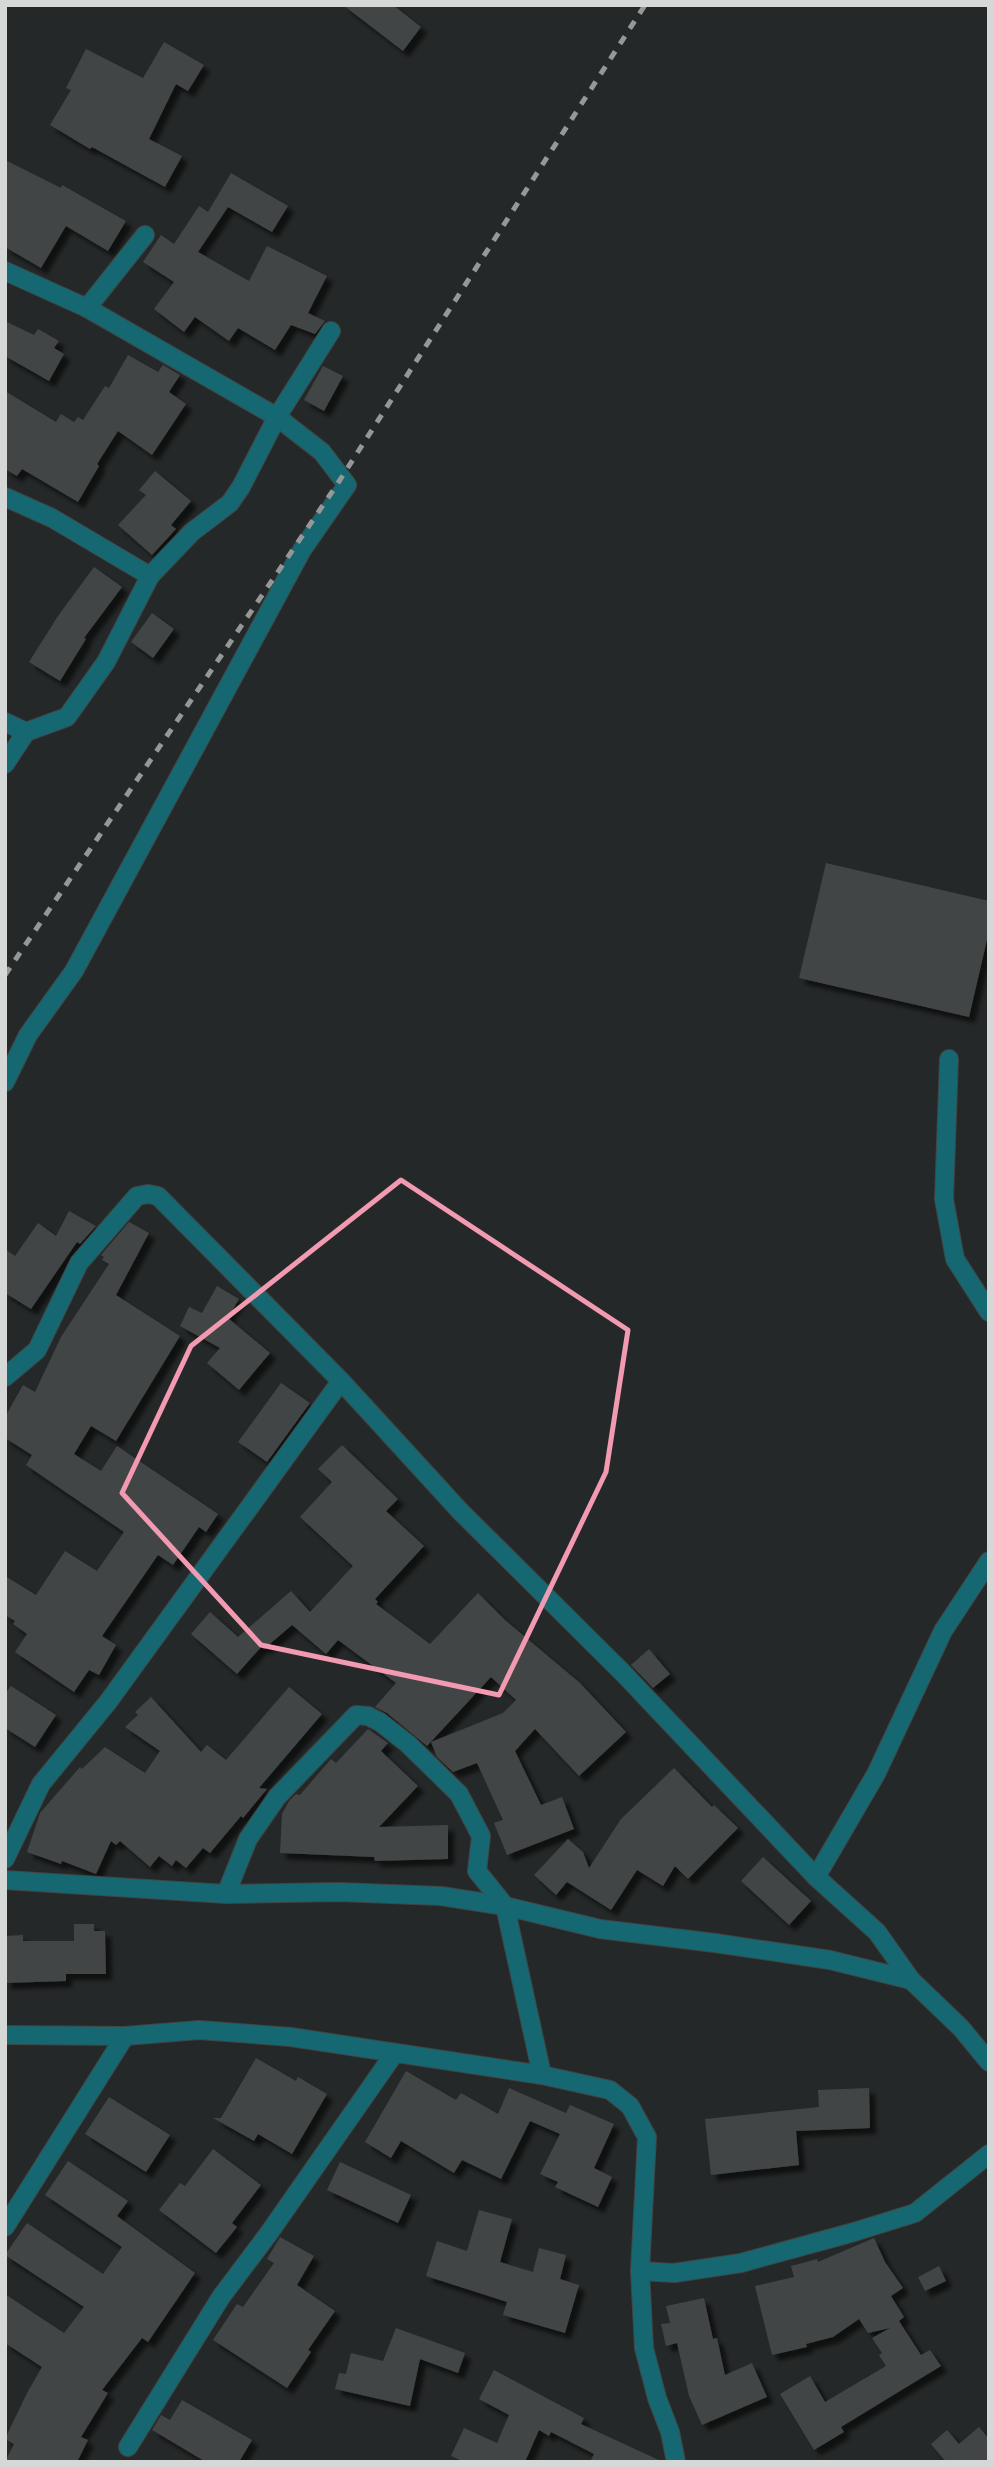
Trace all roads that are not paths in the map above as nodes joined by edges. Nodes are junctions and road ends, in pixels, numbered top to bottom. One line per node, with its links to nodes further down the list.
1 (145, 235): 3 (street)
2 (5, 271): 3 (street)
3 (87, 308): 5 (street)
4 (331, 331): 5 (street)
5 (277, 417): 7 (street); 12 (street)
6 (5, 497): 7 (street)
7 (150, 576): 9 (street)
8 (5, 722): 9 (street)
9 (26, 732): 10 (street)
10 (5, 764)
11 (948, 1059): 13 (street)
12 (5, 1082)
13 (989, 1312)
14 (5, 1377): 15 (street)
15 (341, 1381): 17 (street); 18 (street)
16 (989, 1561): 18 (street)
17 (5, 1858)
18 (816, 1877): 22 (street)
19 (5, 1880): 20 (street)
20 (226, 1894): 21 (street); 21 (street)
21 (505, 1906): 22 (street); 27 (street)
22 (911, 1980): 26 (street)
23 (5, 2035): 24 (street)
24 (125, 2036): 25 (street); 29 (street)
25 (394, 2054): 27 (street); 31 (street)
26 (989, 2062)
27 (541, 2075): 30 (street)
28 (989, 2154): 30 (street)
29 (5, 2227)
30 (640, 2272): 32 (street)
31 (128, 2447)
32 (676, 2462)

